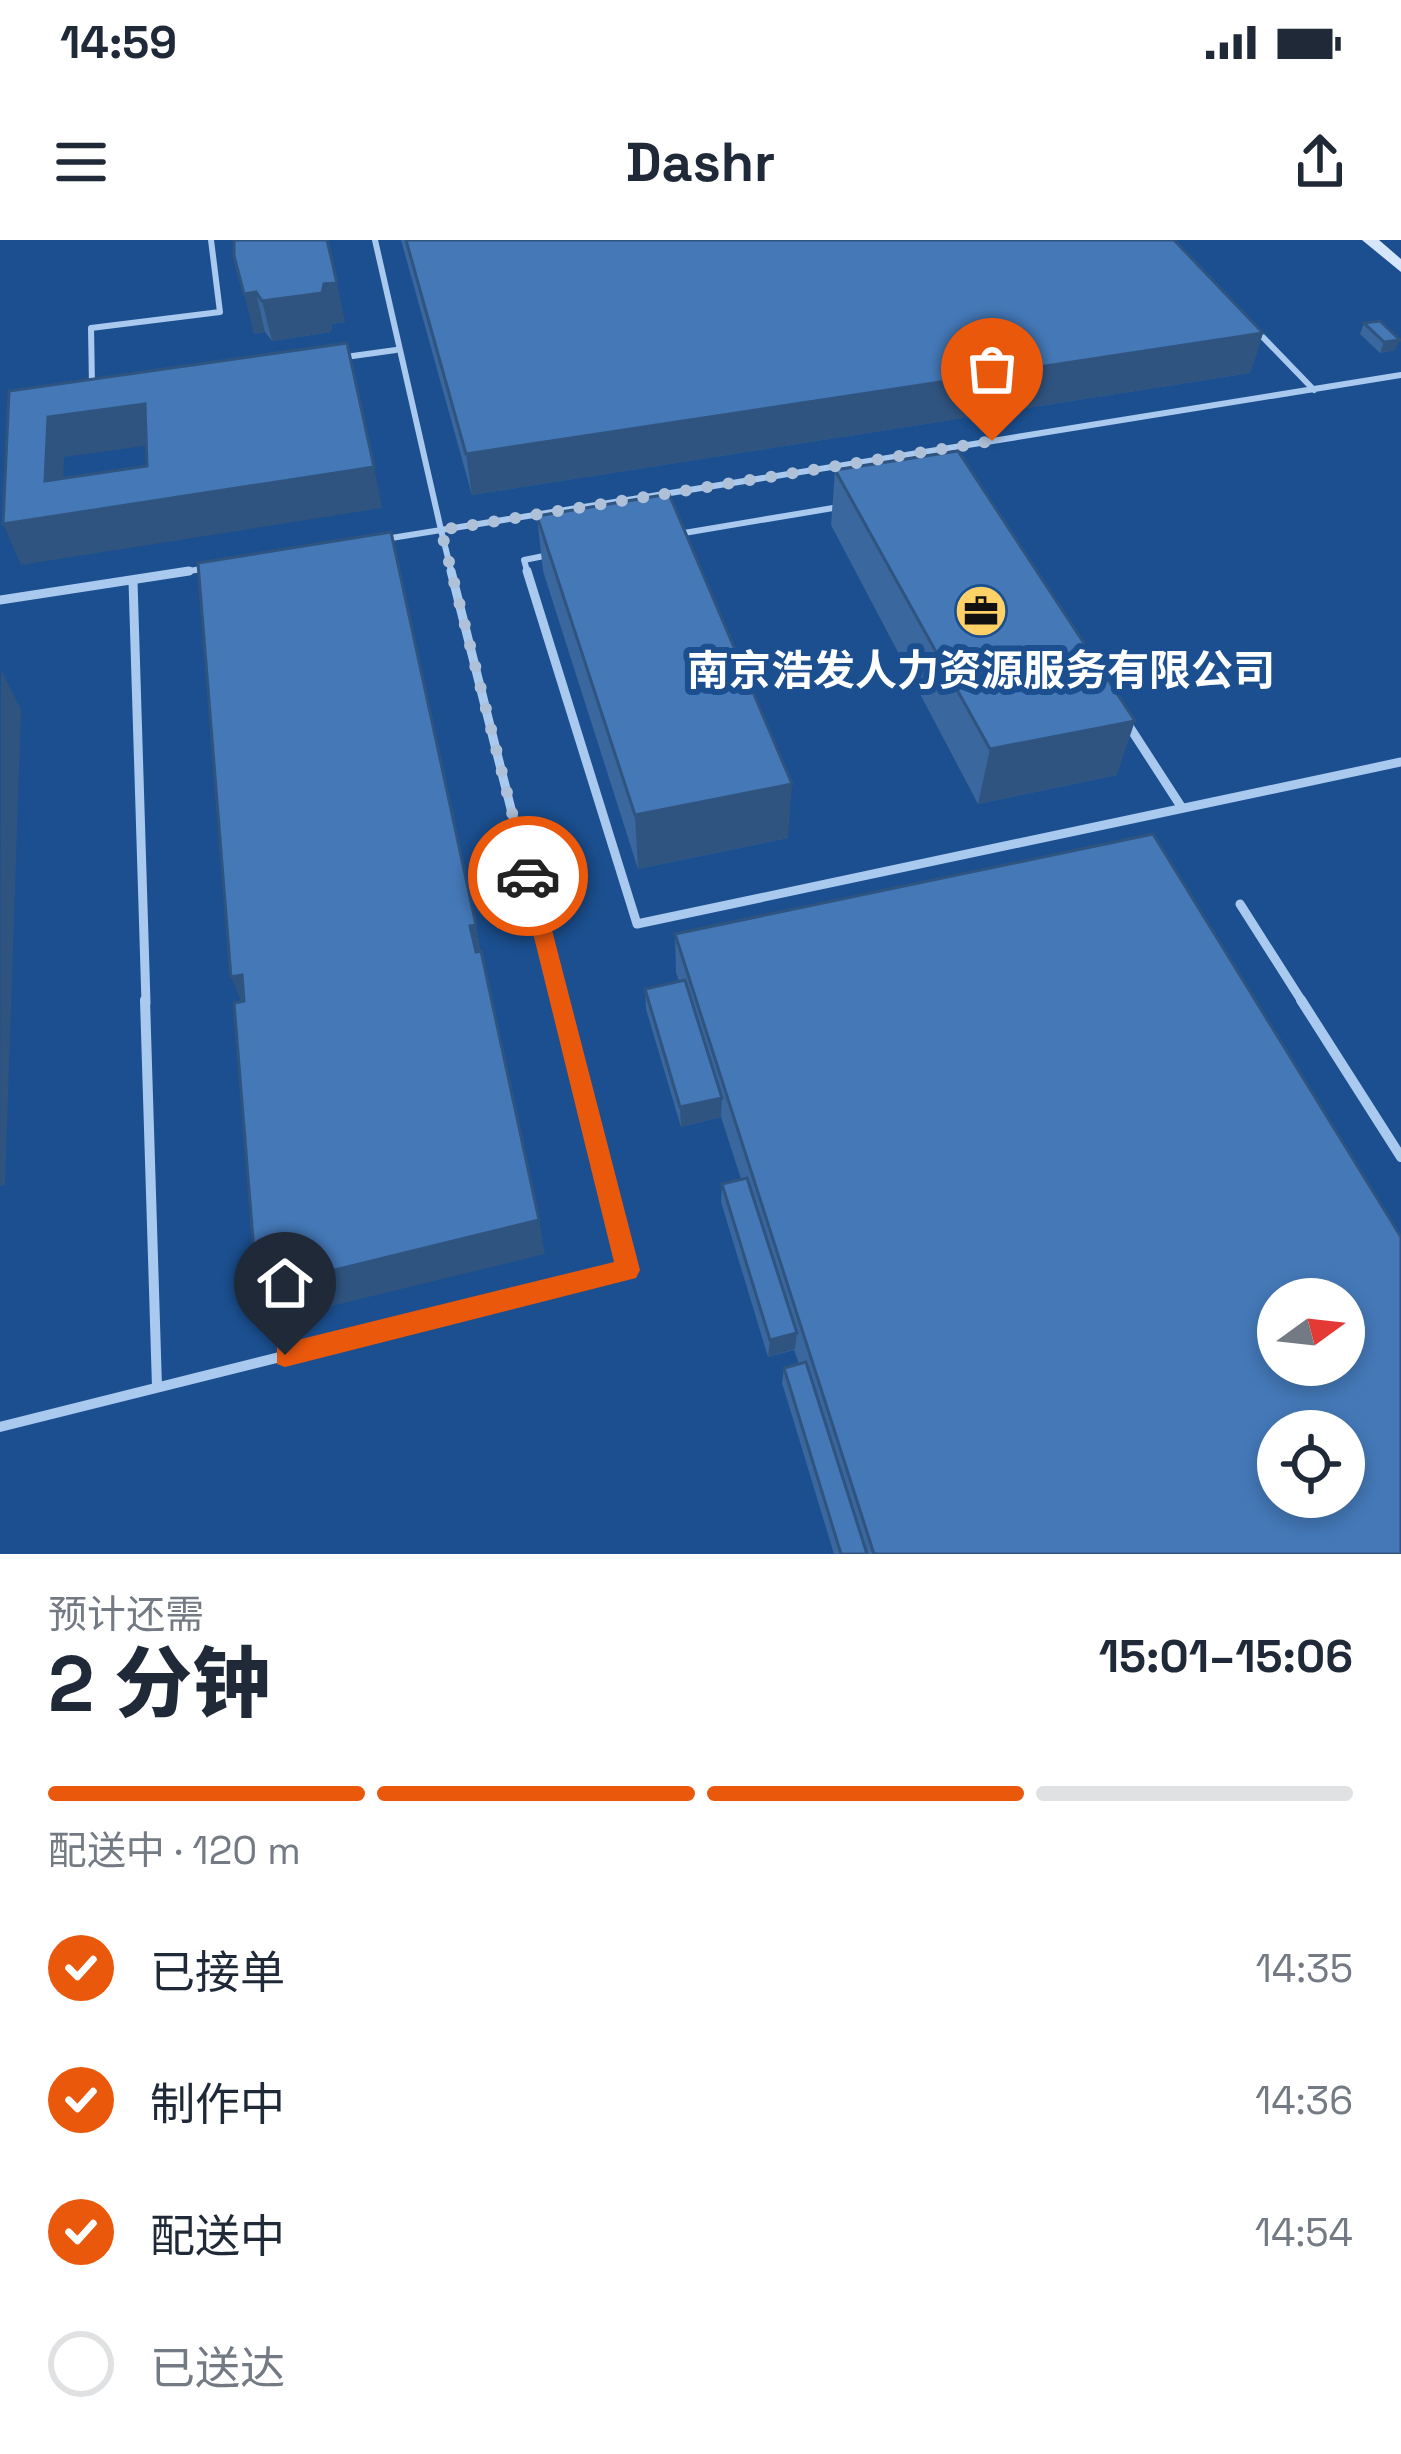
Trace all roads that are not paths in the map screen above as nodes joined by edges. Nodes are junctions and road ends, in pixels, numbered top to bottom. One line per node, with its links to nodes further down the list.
1 (211, 240): 10 (lane)
2 (375, 240): 6 (lane)
3 (1370, 240): 4 (street)
4 (1401, 266)
5 (1249, 323): 9 (lane)
6 (396, 350): 7 (lane); 12 (lane)
7 (326, 359)
8 (1401, 375): 9 (lane)
9 (1314, 390): 12 (lane)
10 (92, 391)
11 (854, 504): 13 (lane)
12 (441, 530): 14 (lane); 24 (lane)
13 (665, 536)
14 (370, 542)
15 (571, 552): 21 (lane)
16 (228, 565): 17 (lane)
17 (133, 581): 18 (lane); 24 (lane)
18 (0, 600)
19 (1120, 713): 21 (lane)
20 (1401, 762): 21 (lane)
21 (1182, 808)
22 (1240, 904): 23 (lane)
23 (1401, 1157)
24 (157, 1387): 25 (lane)
25 (0, 1426)

